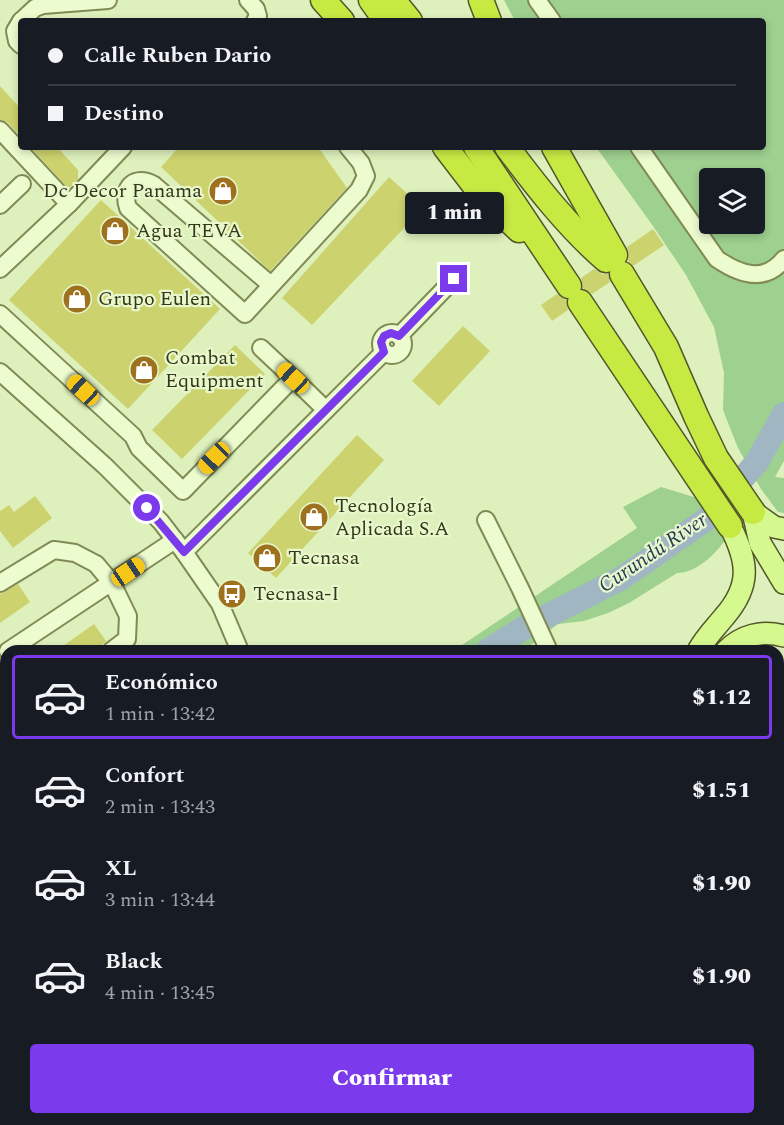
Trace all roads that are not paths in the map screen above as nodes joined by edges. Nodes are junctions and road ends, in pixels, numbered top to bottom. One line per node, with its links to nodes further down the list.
1 (108, 0): 8 (street)
2 (248, 0): 9 (street)
3 (323, 0): 10 (highway)
4 (371, 0): 11 (highway)
5 (393, 0): 12 (highway)
6 (481, 0): 13 (highway)
7 (537, 0): 14 (street)
8 (24, 18)
9 (257, 18)
10 (339, 18)
11 (384, 18)
12 (408, 18)
13 (488, 18)
14 (550, 18)
15 (18, 26): 16 (street)
16 (18, 42)
17 (0, 130): 18 (street)
18 (18, 149)
19 (19, 150): 28 (street)
20 (119, 150): 28 (street)
21 (350, 150): 35 (street)
22 (447, 150): 31 (highway)
23 (478, 150): 31 (highway)
24 (509, 150): 32 (highway)
25 (556, 150): 32 (highway)
26 (641, 150): 30 (street)
27 (22, 184): 29 (street)
28 (69, 204): 33 (street)
29 (0, 205)
30 (784, 259)
31 (553, 263): 43 (highway)
32 (614, 263): 41 (highway)
33 (0, 269)
34 (454, 279): 40 (street)
35 (271, 285): 35 (street)
36 (0, 314): 39 (street)
37 (261, 348): 39 (street)
38 (0, 372): 46 (street)
39 (293, 378): 40 (street)
40 (326, 410): 46 (street)
41 (751, 510): 44 (main road); 45 (main road)
42 (486, 520): 54 (street)
43 (729, 524): 45 (main road); 55 (main road)
44 (784, 530)
45 (760, 543): 49 (main road)
46 (180, 546): 48 (street); 53 (street)
47 (0, 583): 48 (street)
48 (112, 583): 51 (street); 52 (street)
49 (784, 584)
50 (784, 636): 56 (main road)
51 (18, 645)
52 (118, 645)
53 (237, 645)
54 (547, 645)
55 (703, 645)
56 (732, 645)

